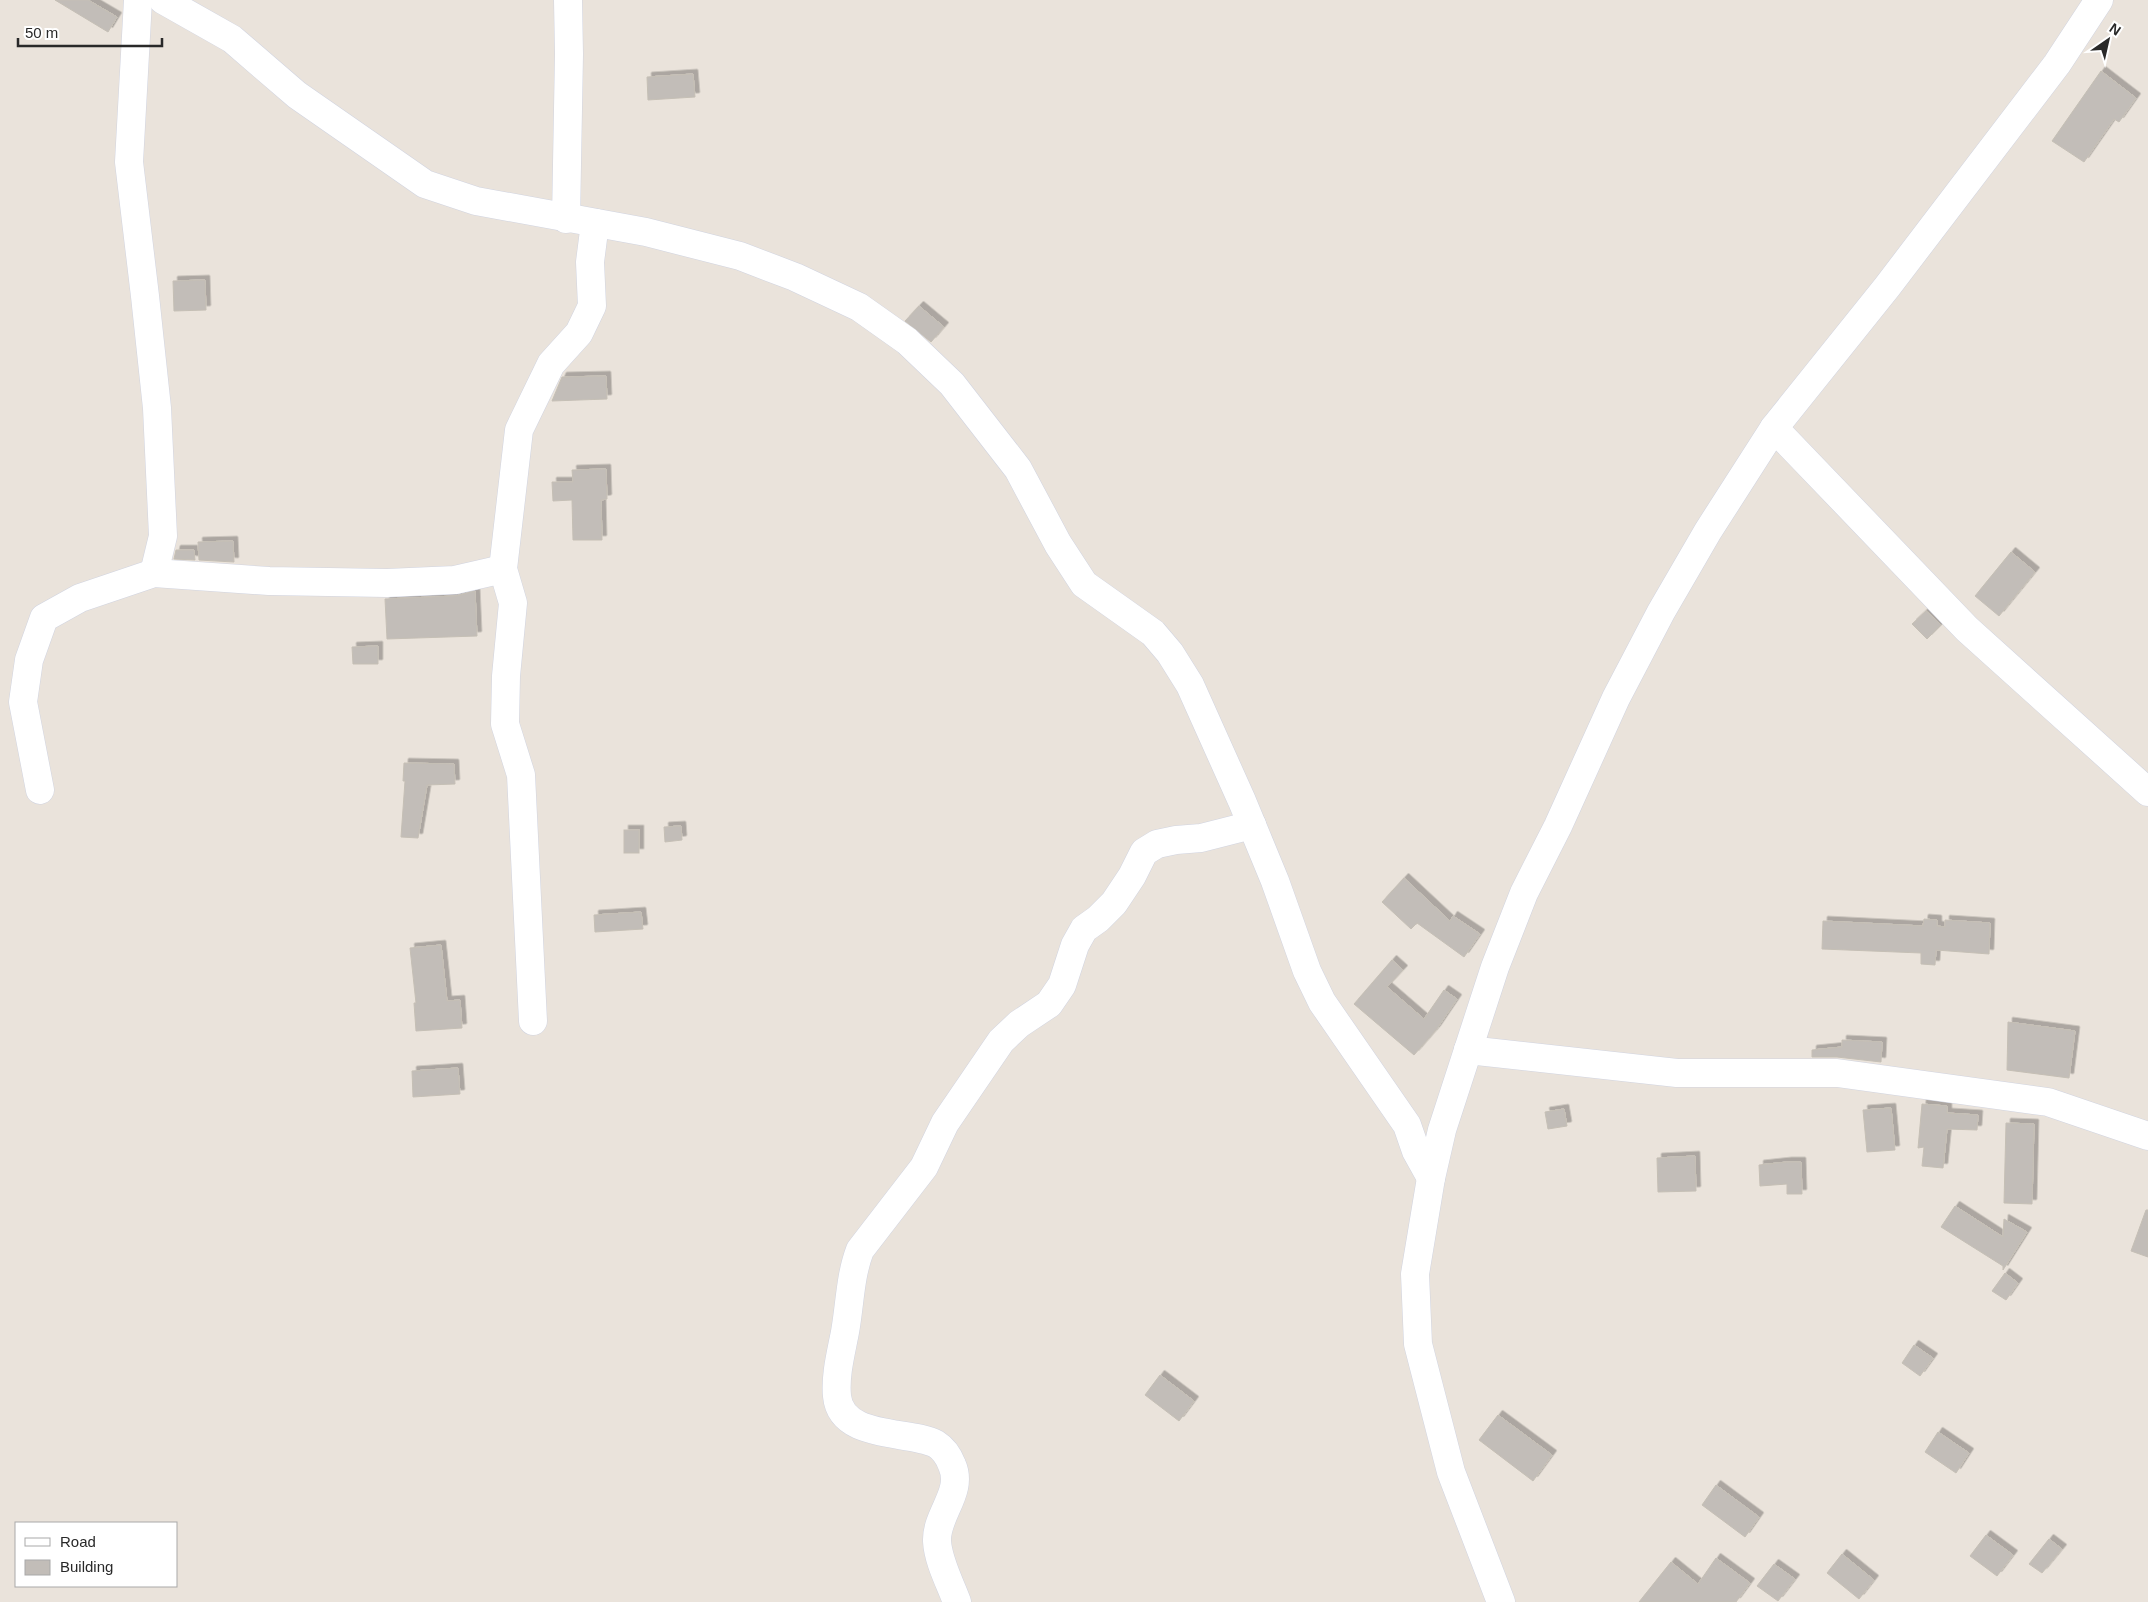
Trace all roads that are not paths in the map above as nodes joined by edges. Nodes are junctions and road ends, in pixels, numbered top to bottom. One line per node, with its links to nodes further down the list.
1 (138, 0): 9 (street)
2 (163, 0): 5 (street)
3 (568, 0): 5 (street)
4 (2098, 0): 7 (street)
5 (566, 219): 6 (street)
6 (595, 223): 8 (street); 12 (street)
7 (1774, 428): 11 (street); 14 (street)
8 (503, 569): 9 (street); 13 (street)
9 (154, 573): 10 (street)
10 (40, 790)
11 (2148, 792)
12 (1252, 825): 15 (street); 19 (street)
13 (533, 1022)
14 (1468, 1050): 16 (street); 17 (street)
15 (1407, 1125): 16 (street); 18 (street)
16 (1442, 1130): 18 (street)
17 (2148, 1136)
18 (1431, 1178): 20 (street)
19 (957, 1602)
20 (1502, 1602)

